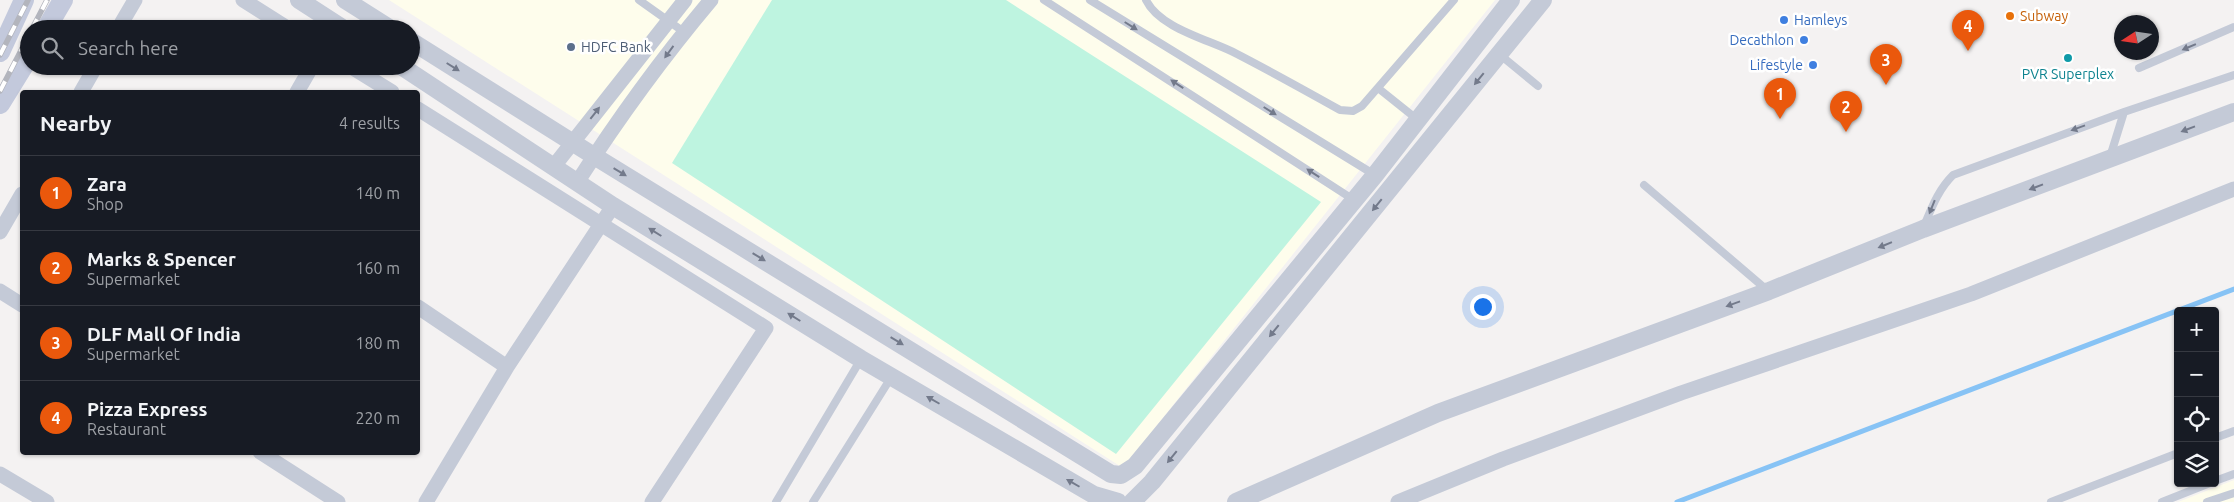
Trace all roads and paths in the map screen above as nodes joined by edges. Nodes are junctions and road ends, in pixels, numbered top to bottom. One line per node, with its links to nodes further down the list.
1 (24, 0): 25 (main road)
2 (63, 0): 16 (main road)
3 (135, 0): 17 (street)
4 (243, 0): 18 (street)
5 (299, 0): 19 (street)
6 (640, 0): 21 (lane)
7 (685, 0): 21 (street)
8 (711, 0): 23 (street)
9 (1044, 0): 53 (lane, one-way to 9)
10 (1090, 0): 48 (lane, one-way to 48)
11 (1146, 0): 35 (lane)
12 (1454, 0): 35 (lane)
13 (1512, 0): 43 (street)
14 (1543, 0): 26 (street)
15 (351, 1): 20 (street)
16 (51, 20)
17 (123, 20)
18 (275, 20)
19 (330, 20)
20 (378, 20)
21 (668, 21): 23 (lane); 44 (street, one-way to 21)
22 (2234, 27): 27 (lane, one-way to 27)
23 (684, 32): 45 (street, one-way to 45)
24 (420, 47): 44 (street, one-way to 44)
25 (0, 52)
26 (1499, 54): 34 (lane); 83 (street, one-way to 83)
27 (2139, 68)
28 (20, 72): 39 (main road)
29 (91, 75): 36 (street)
30 (306, 75): 37 (street)
31 (365, 75): 38 (street)
32 (415, 75): 47 (street)
33 (2234, 75): 41 (lane)
34 (1538, 86)
35 (1378, 88): 43 (lane)
36 (82, 90)
37 (297, 90)
38 (389, 90)
39 (0, 104)
40 (420, 110): 55 (street)
41 (2124, 112): 46 (lane); 56 (lane, one-way to 56)
42 (2234, 112): 46 (street, one-way to 46)
43 (1418, 120): 48 (street)
44 (572, 142): 45 (street); 47 (street)
45 (594, 156): 49 (street); 71 (street, one-way to 71)
46 (2109, 159): 56 (street, one-way to 56)
47 (554, 166): 49 (street)
48 (1375, 175): 53 (street)
49 (578, 182): 54 (street)
50 (1644, 184): 59 (lane)
51 (2234, 189): 85 (street)
52 (20, 197): 57 (street)
53 (1354, 200): 71 (street)
54 (613, 206): 55 (street); 62 (street, one-way to 54)
55 (600, 223): 63 (street); 78 (street)
56 (1923, 229): 59 (street, one-way to 59)
57 (0, 232)
58 (0, 291): 60 (street)
59 (1769, 291): 84 (street, one-way to 84)
60 (20, 304)
61 (420, 309): 63 (street)
62 (861, 359): 64 (street); 79 (lane)
63 (508, 367): 77 (street)
64 (892, 376): 80 (lane); 81 (street, one-way to 64)
65 (2234, 431): 66 (lane)
66 (2219, 437)
67 (265, 455): 76 (street)
68 (2174, 455): 86 (lane)
69 (0, 474): 75 (street)
70 (2234, 474): 72 (lane)
71 (1121, 475): 82 (street)
72 (2219, 480)
73 (2200, 487): 87 (lane)
74 (2234, 493): 88 (lane)
75 (47, 502)
76 (338, 502)
77 (426, 502)
78 (652, 502)
79 (776, 502)
80 (813, 502)
81 (1118, 502)
82 (1124, 502)
83 (1132, 502)
84 (1236, 502)
85 (1398, 502)
86 (2051, 502)
87 (2162, 502)
88 (2207, 502)

